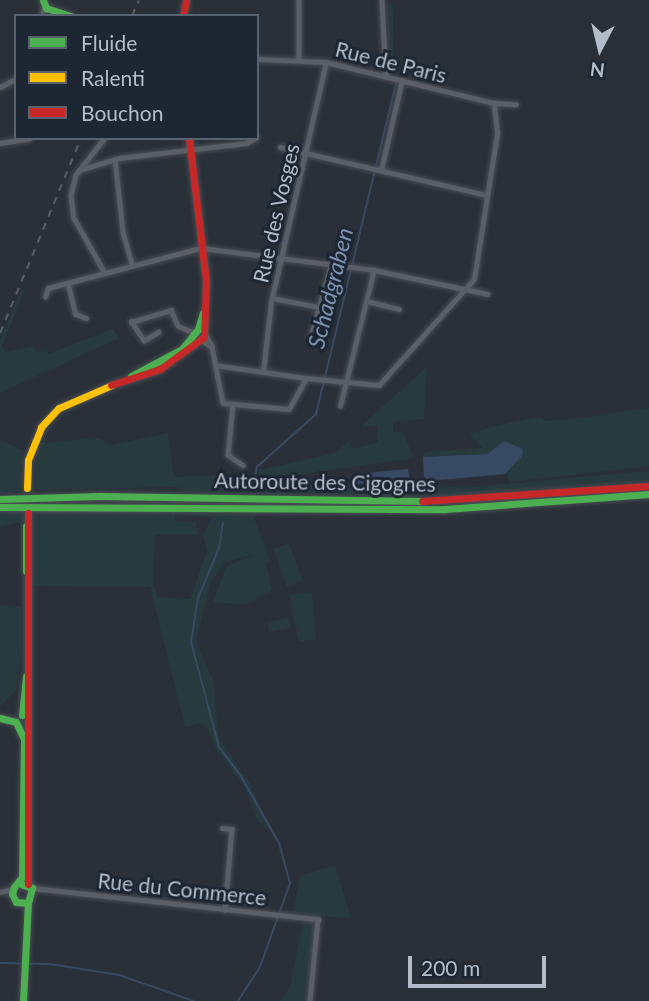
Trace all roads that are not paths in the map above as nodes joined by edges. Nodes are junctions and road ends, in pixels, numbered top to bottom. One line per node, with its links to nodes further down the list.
1 (299, 0): 6 (street)
2 (382, 0): 9 (street)
3 (47, 6): 4 (main road); 5 (main road)
4 (66, 14)
5 (71, 14)
6 (299, 58): 7 (street, Rue de Paris); 8 (street, Rue de Paris)
7 (259, 59)
8 (326, 62): 9 (street, Rue de Paris); 20 (street, Rue des Vosges)
9 (387, 77): 10 (street, Rue de Paris)
10 (402, 80): 11 (street, Rue de Paris); 22 (street)
11 (494, 103): 12 (street, Rue de Paris); 24 (street)
12 (516, 104)
13 (18, 140): 17 (street)
14 (103, 140): 23 (street)
15 (189, 140): 19 (main road)
16 (245, 140): 19 (street)
17 (0, 143)
18 (280, 147): 20 (street)
19 (190, 150): 21 (street); 25 (main road)
20 (306, 153): 22 (street); 26 (street, Rue des Vosges)
21 (115, 159): 23 (street); 28 (street)
22 (376, 169): 24 (street)
23 (79, 170): 30 (street)
24 (486, 195): 32 (street)
25 (201, 248): 26 (street); 28 (street); 41 (main road)
26 (282, 258): 27 (street); 35 (street, Rue des Vosges)
27 (331, 265): 29 (street); 37 (street)
28 (133, 266): 30 (street)
29 (374, 270): 32 (street); 36 (street)
30 (105, 273): 31 (street)
31 (68, 283): 34 (street); 39 (street)
32 (464, 290): 33 (street); 46 (street)
33 (488, 294)
34 (45, 297)
35 (272, 298): 37 (street); 44 (street, Rue des Vosges)
36 (367, 301): 38 (street); 46 (street)
37 (319, 307): 42 (street)
38 (398, 309)
39 (86, 318)
40 (159, 332): 41 (street)
41 (199, 335): 43 (street); 51 (main road)
42 (310, 339)
43 (215, 365): 44 (street); 47 (street)
44 (263, 372): 45 (street)
45 (306, 378): 46 (street); 47 (street)
46 (346, 383): 48 (street)
47 (233, 405): 49 (street)
48 (340, 407)
49 (243, 465)
50 (649, 486): 53 (main road, Autoroute des Cigognes)
51 (27, 488)
52 (649, 494): 54 (main road, Autoroute des Cigognes)
53 (0, 499)
54 (0, 507)
55 (0, 718): 56 (main road)
56 (26, 720): 56 (main road); 58 (main road); 59 (main road)
57 (222, 828): 62 (street)
58 (31, 889): 59 (main road); 61 (main road); 62 (street, Rue du Commerce)
59 (14, 890): 60 (street); 61 (main road)
60 (0, 893)
61 (23, 903): 63 (main road)
62 (225, 909): 64 (street, Rue du Commerce)
63 (23, 1001)
64 (310, 1001)

